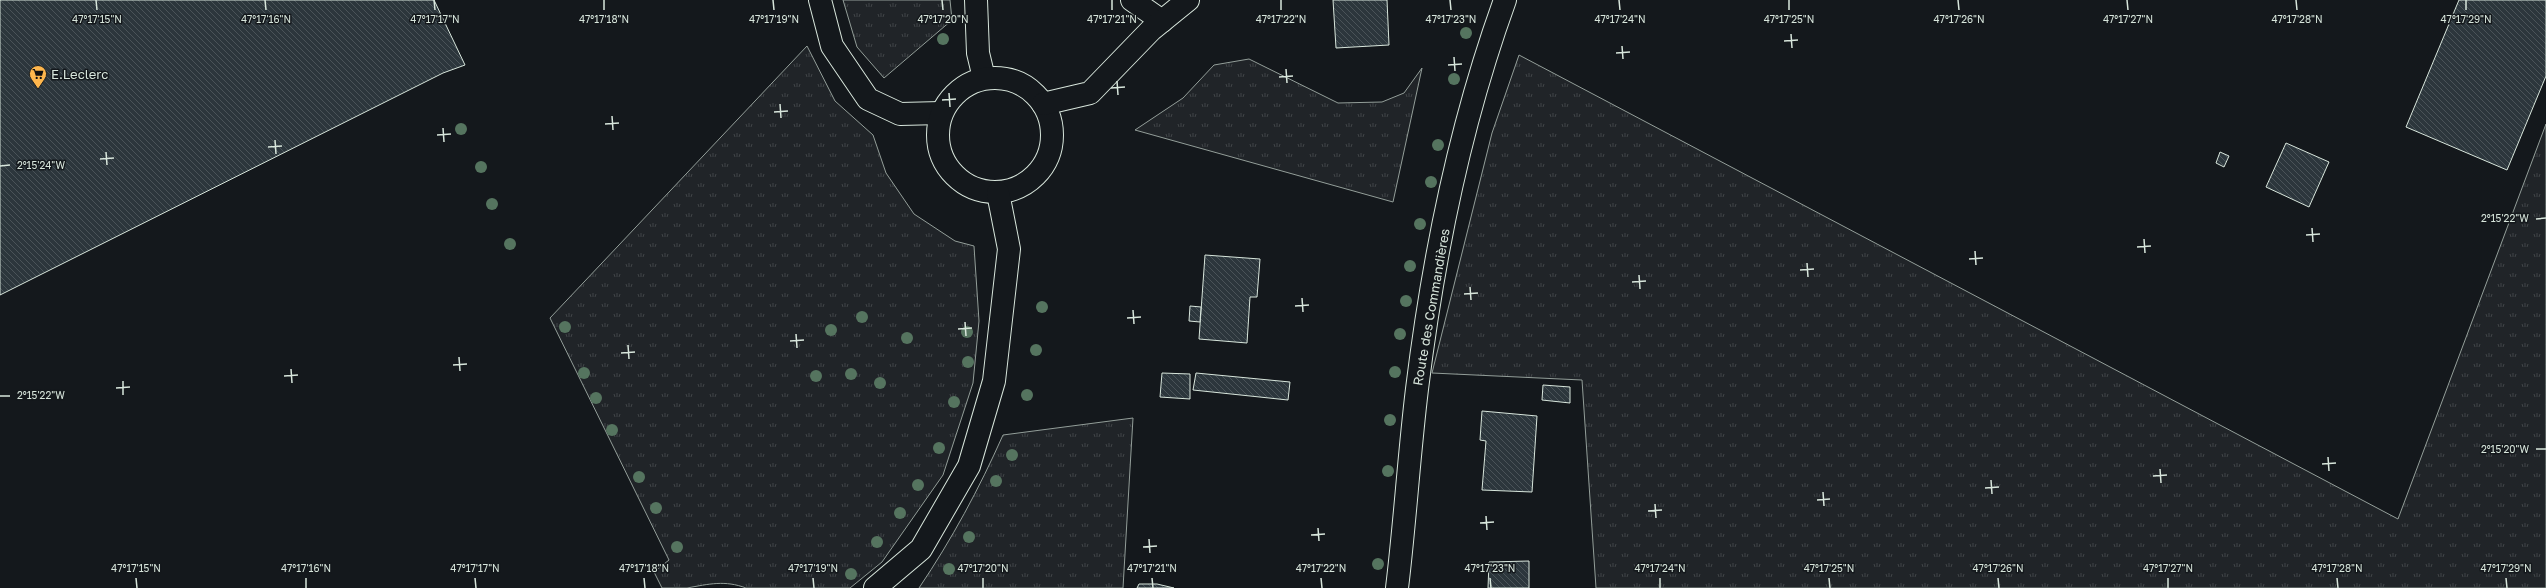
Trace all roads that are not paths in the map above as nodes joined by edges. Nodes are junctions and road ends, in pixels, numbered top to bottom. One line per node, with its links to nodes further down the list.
1 (820, 0): 11 (street)
2 (976, 0): 9 (street)
3 (1132, 0): 7 (street)
4 (1188, 0): 7 (street)
5 (1497, 0): 8 (street, Route des Commandières)
6 (1505, 0): 8 (street, Route des Commandières)
7 (1162, 21): 10 (street)
8 (1494, 32): 14 (street, Route des Commandières)
9 (984, 78): 10 (street); 11 (street)
10 (1043, 104): 12 (street)
11 (941, 113): 12 (street)
12 (998, 193): 13 (street)
13 (875, 588)
14 (1397, 588)

